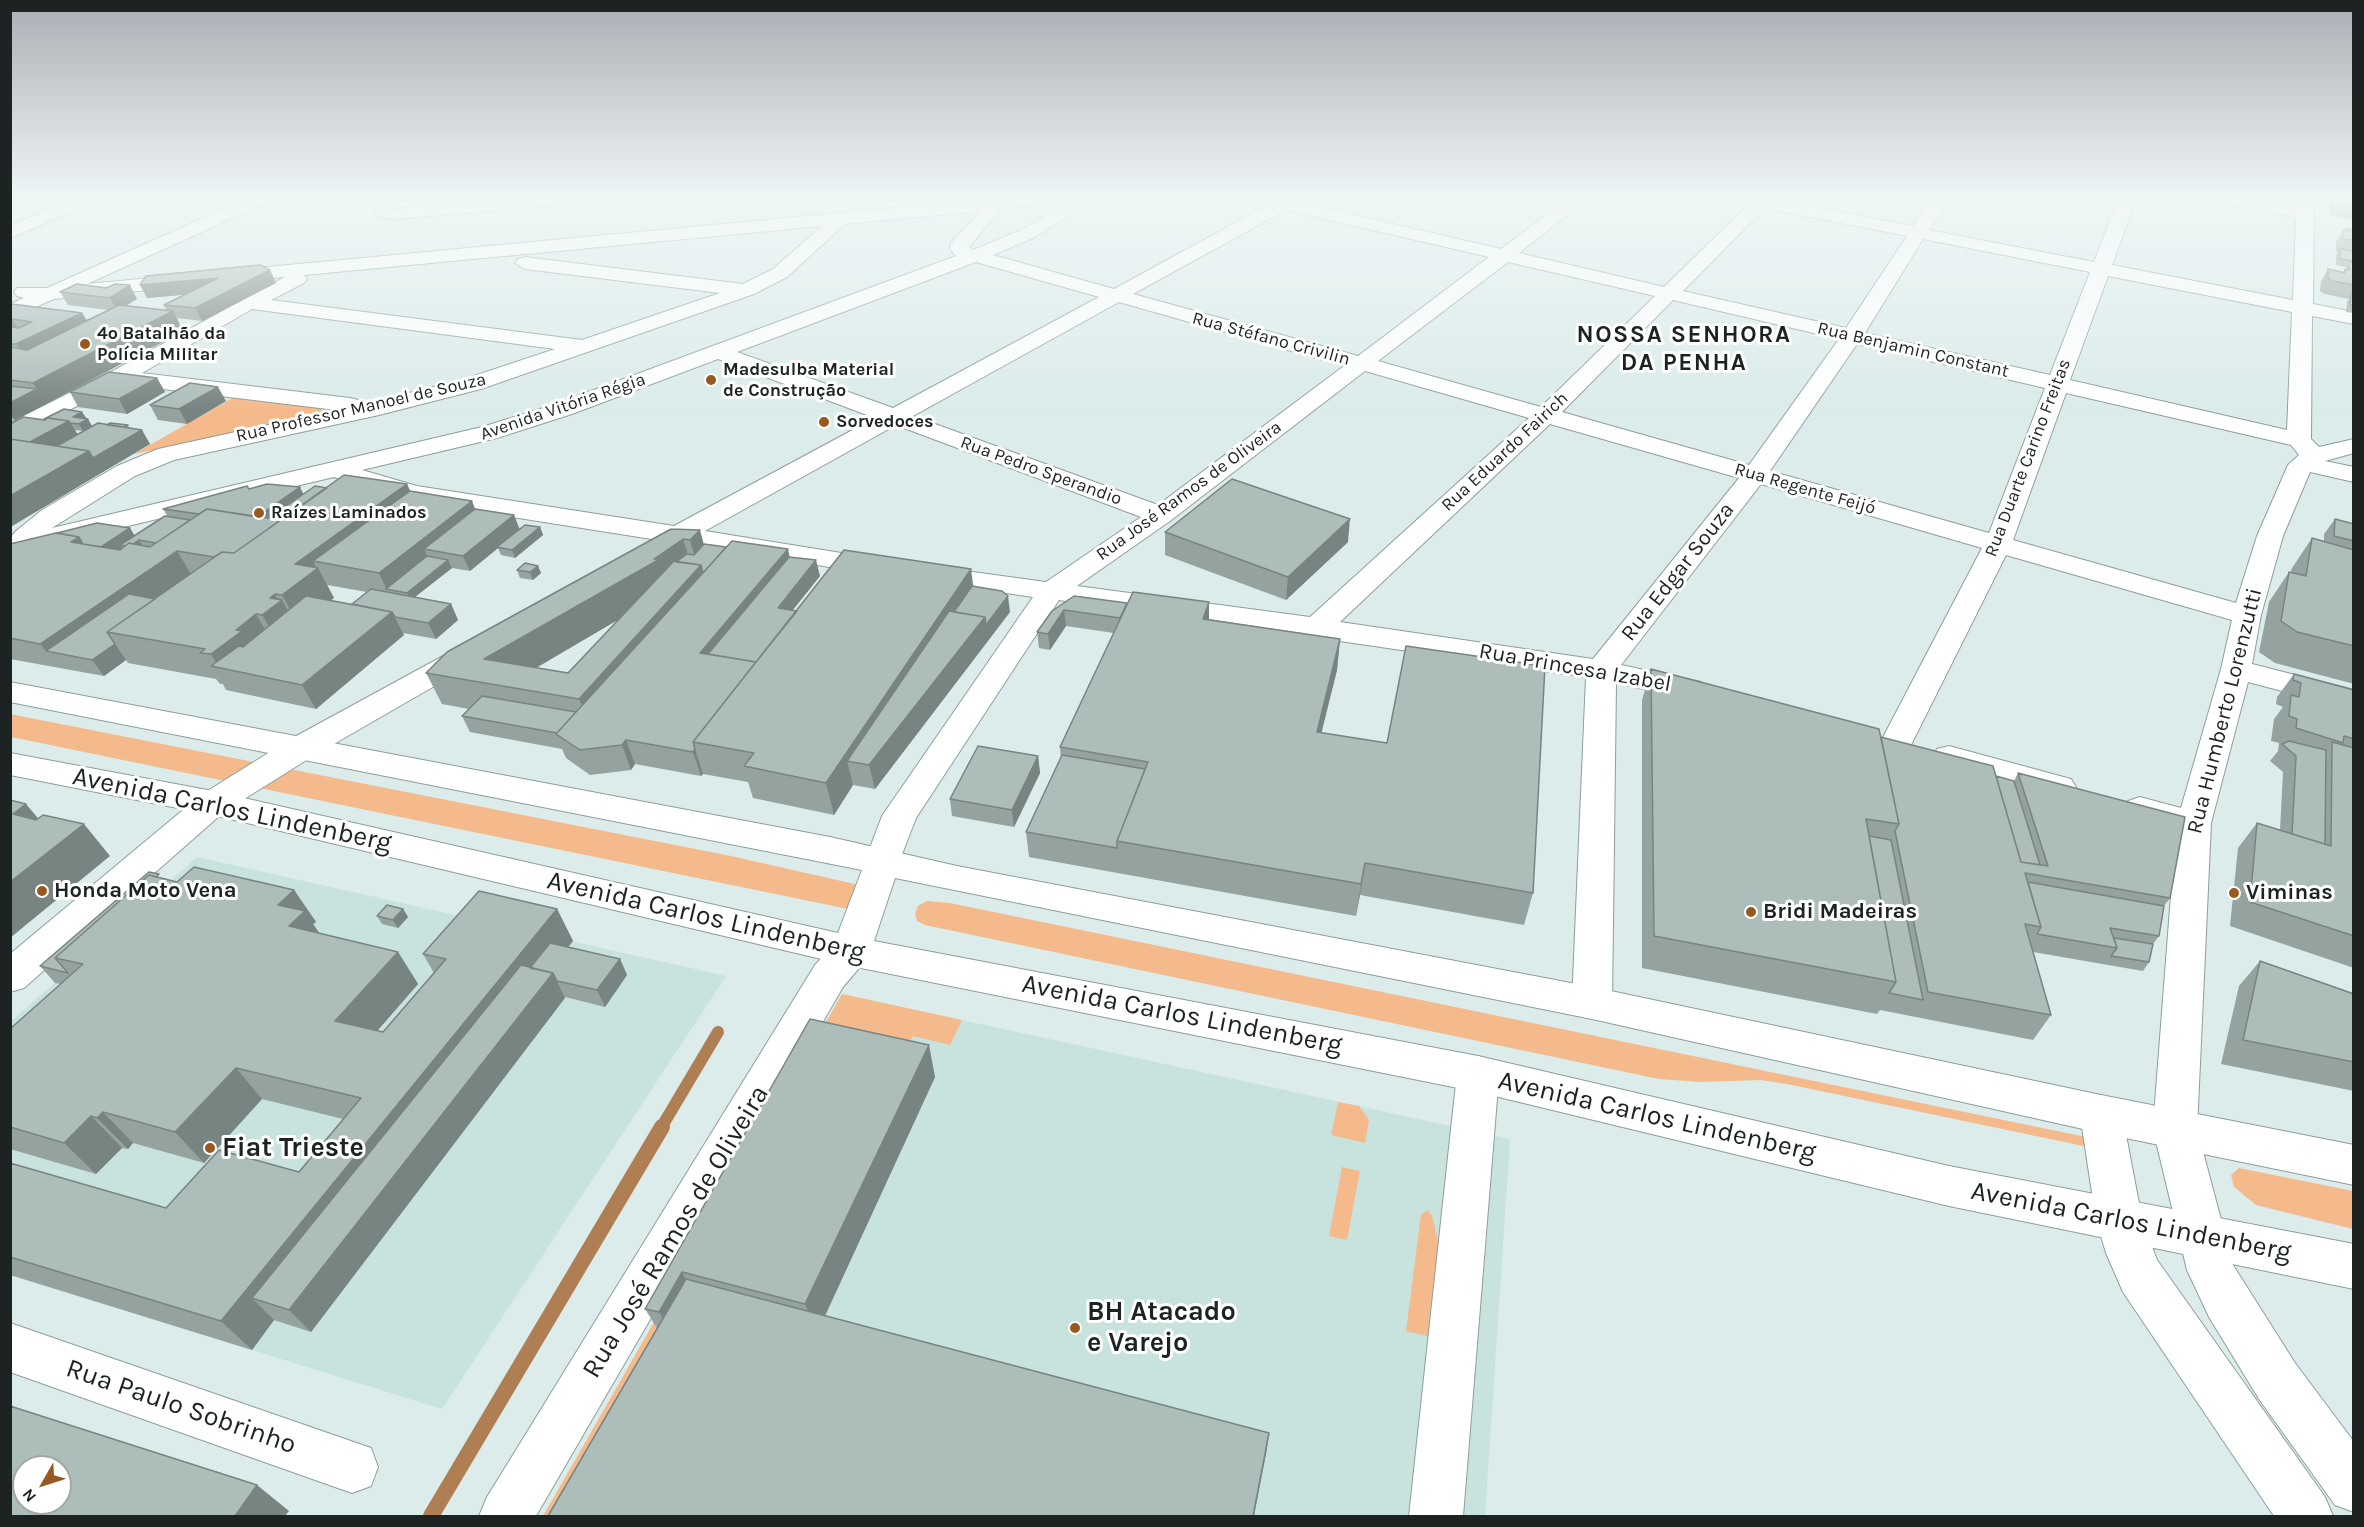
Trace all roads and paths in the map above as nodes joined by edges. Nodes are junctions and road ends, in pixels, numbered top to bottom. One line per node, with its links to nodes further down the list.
1 (77, 268): 20 (street)
2 (106, 268): 18 (street)
3 (333, 268): 16 (street)
4 (570, 268): 17 (street)
5 (785, 268): 17 (street, Rua Professor Manoel de Souza)
6 (942, 268): 28 (street, Avenida Vitória Régia)
7 (1013, 268): 21 (street, Rua Stéfano Crivilin)
8 (1164, 268): 21 (street)
9 (1487, 268): 29 (street, Rua José Ramos de Oliveira)
10 (1560, 268): 19 (street, Rua Benjamin Constant)
11 (1694, 268): 19 (street, Rua Eduardo Fairich)
12 (1894, 268): 26 (street, Rua Edgar Souza)
13 (2100, 268): 31 (street, Rua Duarte Carino Freitas)
14 (2106, 268): 23 (street)
15 (2304, 268): 23 (street)
16 (316, 270): 18 (street); 22 (street)
17 (747, 290): 27 (street, Rua Professor Manoel de Souza)
18 (49, 294): 20 (street); 24 (street)
19 (1668, 294): 26 (street, Rua Benjamin Constant); 33 (street, Rua Eduardo Fairich)
20 (17, 295)
21 (1113, 296): 29 (street, Rua Stéfano Crivilin); 34 (street)
22 (249, 303): 27 (street); 30 (street)
23 (2302, 308): 25 (street); 37 (street)
24 (10, 312)
25 (2354, 318)
26 (1852, 336): 31 (street, Rua Benjamin Constant); 39 (street, Rua Edgar Souza)
27 (582, 346): 32 (street, Rua Professor Manoel de Souza)
28 (718, 352): 34 (street, Rua Pedro Sperandio); 38 (street, Avenida Vitória Régia)
29 (1362, 363): 33 (street, Rua Regente Feijó); 41 (street, Rua José Ramos de Oliveira)
30 (119, 377): 32 (street); 35 (street)
31 (2058, 383): 37 (street, Rua Benjamin Constant); 43 (street, Rua Duarte Carino Freitas)
32 (379, 408): 44 (street, Rua Professor Manoel de Souza)
33 (1546, 414): 39 (street, Rua Regente Feijó); 48 (street, Rua Eduardo Fairich)
34 (894, 418): 41 (street, Rua Pedro Sperandio); 42 (street)
35 (10, 432)
36 (2354, 446): 37 (street)
37 (2306, 453): 40 (street, Rua Benjamin Constant); 47 (street, Rua Humberto Lorenzutti)
38 (338, 470): 42 (street, Rua Princesa Izabel); 44 (street, Avenida Vitória Régia)
39 (1755, 475): 43 (street, Rua Regente Feijó); 51 (street, Rua Edgar Souza)
40 (2354, 475)
41 (1161, 515): 46 (street, Rua José Ramos de Oliveira)
42 (676, 536): 45 (street); 46 (street, Rua Princesa Izabel)
43 (1998, 543): 47 (street, Rua Regente Feijó); 58 (street, Rua Duarte Carino Freitas)
44 (13, 545)
45 (645, 554)
46 (1050, 592): 48 (street, Rua Princesa Izabel); 59 (street, Rua José Ramos de Oliveira)
47 (2247, 615): 50 (street, Rua Humberto Lorenzutti)
48 (1317, 627): 51 (street, Rua Princesa Izabel)
49 (489, 642): 55 (street)
50 (2236, 669): 54 (street); 58 (street, Rua Humberto Lorenzutti)
51 (1601, 670): 53 (street, Rua Princesa Izabel); 62 (street)
52 (10, 692): 55 (street)
53 (1719, 696)
54 (2354, 700)
55 (301, 748): 57 (street); 59 (street)
56 (10, 764): 57 (street, Avenida Carlos Lindenberg)
57 (213, 803): 60 (street, Avenida Carlos Lindenberg); 61 (street)
58 (2194, 823): 65 (street, Rua Humberto Lorenzutti)
59 (882, 861): 60 (street, Rua José Ramos de Oliveira); 62 (street)
60 (851, 951): 63 (street, Avenida Carlos Lindenberg); 73 (street, Rua José Ramos de Oliveira)
61 (10, 977)
62 (1592, 1003): 64 (street)
63 (1478, 1074): 67 (street, Avenida Carlos Lindenberg); 74 (street)
64 (2101, 1114): 65 (street); 67 (street)
65 (2175, 1129): 66 (street); 68 (street, Rua Humberto Lorenzutti)
66 (2354, 1166)
67 (2119, 1219): 68 (street, Avenida Carlos Lindenberg); 75 (street)
68 (2201, 1235): 69 (street, Avenida Carlos Lindenberg); 72 (street, Rua Humberto Lorenzutti)
69 (2354, 1267)
70 (10, 1347): 71 (street, Rua Paulo Sobrinho)
71 (352, 1467)
72 (2354, 1486)
73 (506, 1516)
74 (1436, 1516)
75 (2306, 1516)

